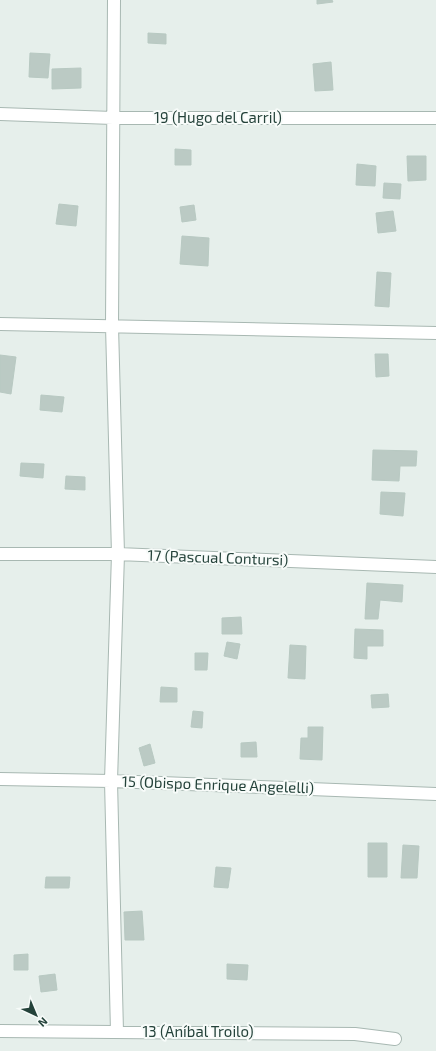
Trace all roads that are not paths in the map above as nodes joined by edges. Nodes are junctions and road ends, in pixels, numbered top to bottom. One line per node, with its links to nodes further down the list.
1 (114, 0): 3 (street)
2 (0, 114): 3 (street, 19 (Hugo del Carril))
3 (113, 118): 4 (street, 19 (Hugo del Carril)); 6 (street)
4 (436, 118)
5 (0, 324): 6 (street)
6 (112, 326): 7 (street); 9 (street)
7 (436, 333)
8 (0, 554): 9 (street, 17 (Pascual Contursi))
9 (118, 554): 10 (street, 17 (Pascual Contursi)); 12 (street)
10 (436, 567)
11 (0, 779): 12 (street, 15 (Obispo Enrique Angelelli))
12 (111, 781): 13 (street, 15 (Obispo Enrique Angelelli)); 15 (street)
13 (436, 794)
14 (0, 1031): 15 (street, 13 (Aníbal Troilo))
15 (116, 1032): 16 (street, 13 (Aníbal Troilo))
16 (395, 1039)

